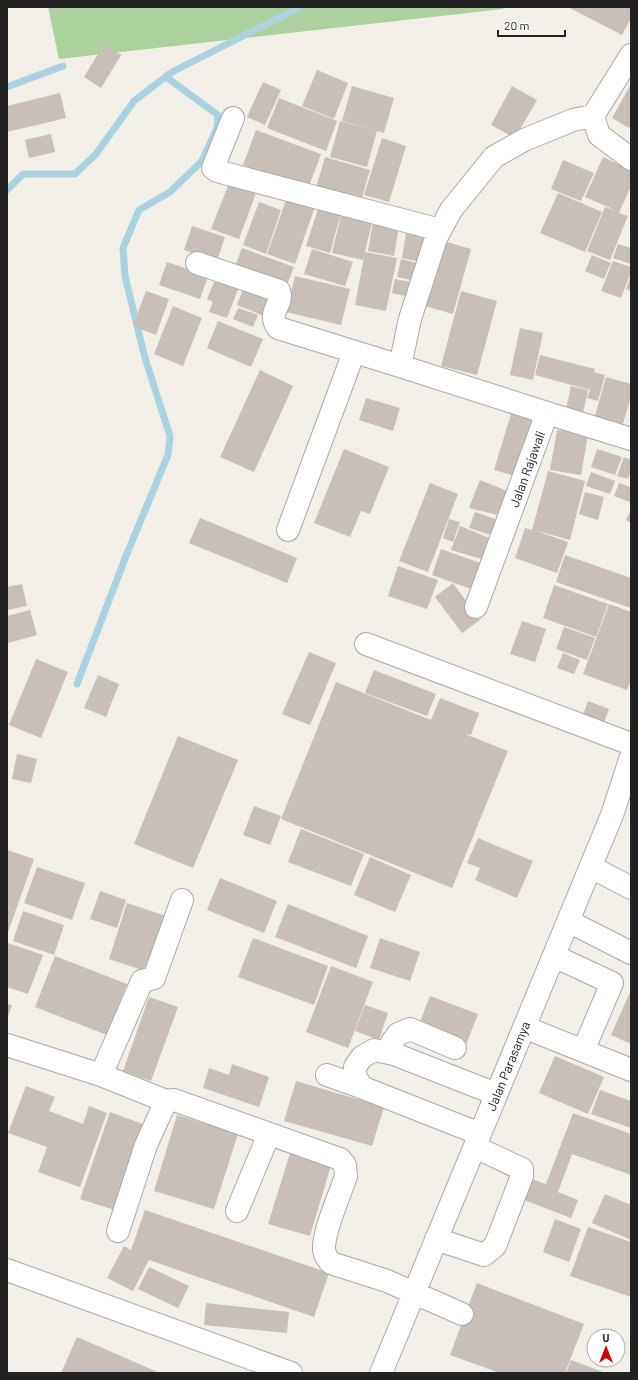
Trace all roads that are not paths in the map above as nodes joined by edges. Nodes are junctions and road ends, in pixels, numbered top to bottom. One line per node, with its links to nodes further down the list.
1 (631, 56): 2 (street)
2 (593, 116): 4 (street); 5 (street)
3 (233, 118): 5 (street)
4 (631, 159)
5 (440, 230): 8 (street)
6 (197, 263): 7 (street)
7 (354, 352): 8 (street); 11 (street)
8 (400, 366): 9 (street)
9 (547, 413): 10 (street); 12 (street, Jalan Rajawali)
10 (631, 440)
11 (288, 530)
12 (476, 607)
13 (366, 644): 14 (street)
14 (631, 744)
15 (631, 757): 16 (street, Jalan Parasamya)
16 (591, 867): 17 (street); 19 (street, Jalan Parasamya)
17 (631, 888)
18 (182, 900): 28 (street)
19 (568, 921): 20 (street); 21 (street, Jalan Parasamya)
20 (631, 952)
21 (554, 956): 22 (street, Jalan Parasamya); 25 (street)
22 (524, 1027): 25 (street); 31 (street, Jalan Parasamya)
23 (7, 1045): 28 (street)
24 (455, 1048): 26 (street)
25 (583, 1051): 27 (street)
26 (394, 1054): 30 (street); 31 (street)
27 (631, 1070)
28 (102, 1075): 32 (street)
29 (327, 1076): 30 (street)
30 (361, 1087): 34 (street)
31 (496, 1094): 34 (street, Jalan Parasamya)
32 (166, 1101): 33 (street); 36 (street)
33 (269, 1134): 35 (street); 39 (street)
34 (477, 1140): 37 (street, Jalan Parasamya); 37 (street)
35 (237, 1210)
36 (118, 1230)
37 (436, 1239): 39 (street, Jalan Parasamya)
38 (7, 1270): 41 (street)
39 (413, 1294): 40 (street); 42 (street, Jalan Parasamya)
40 (462, 1314)
41 (291, 1373)
42 (381, 1373)

